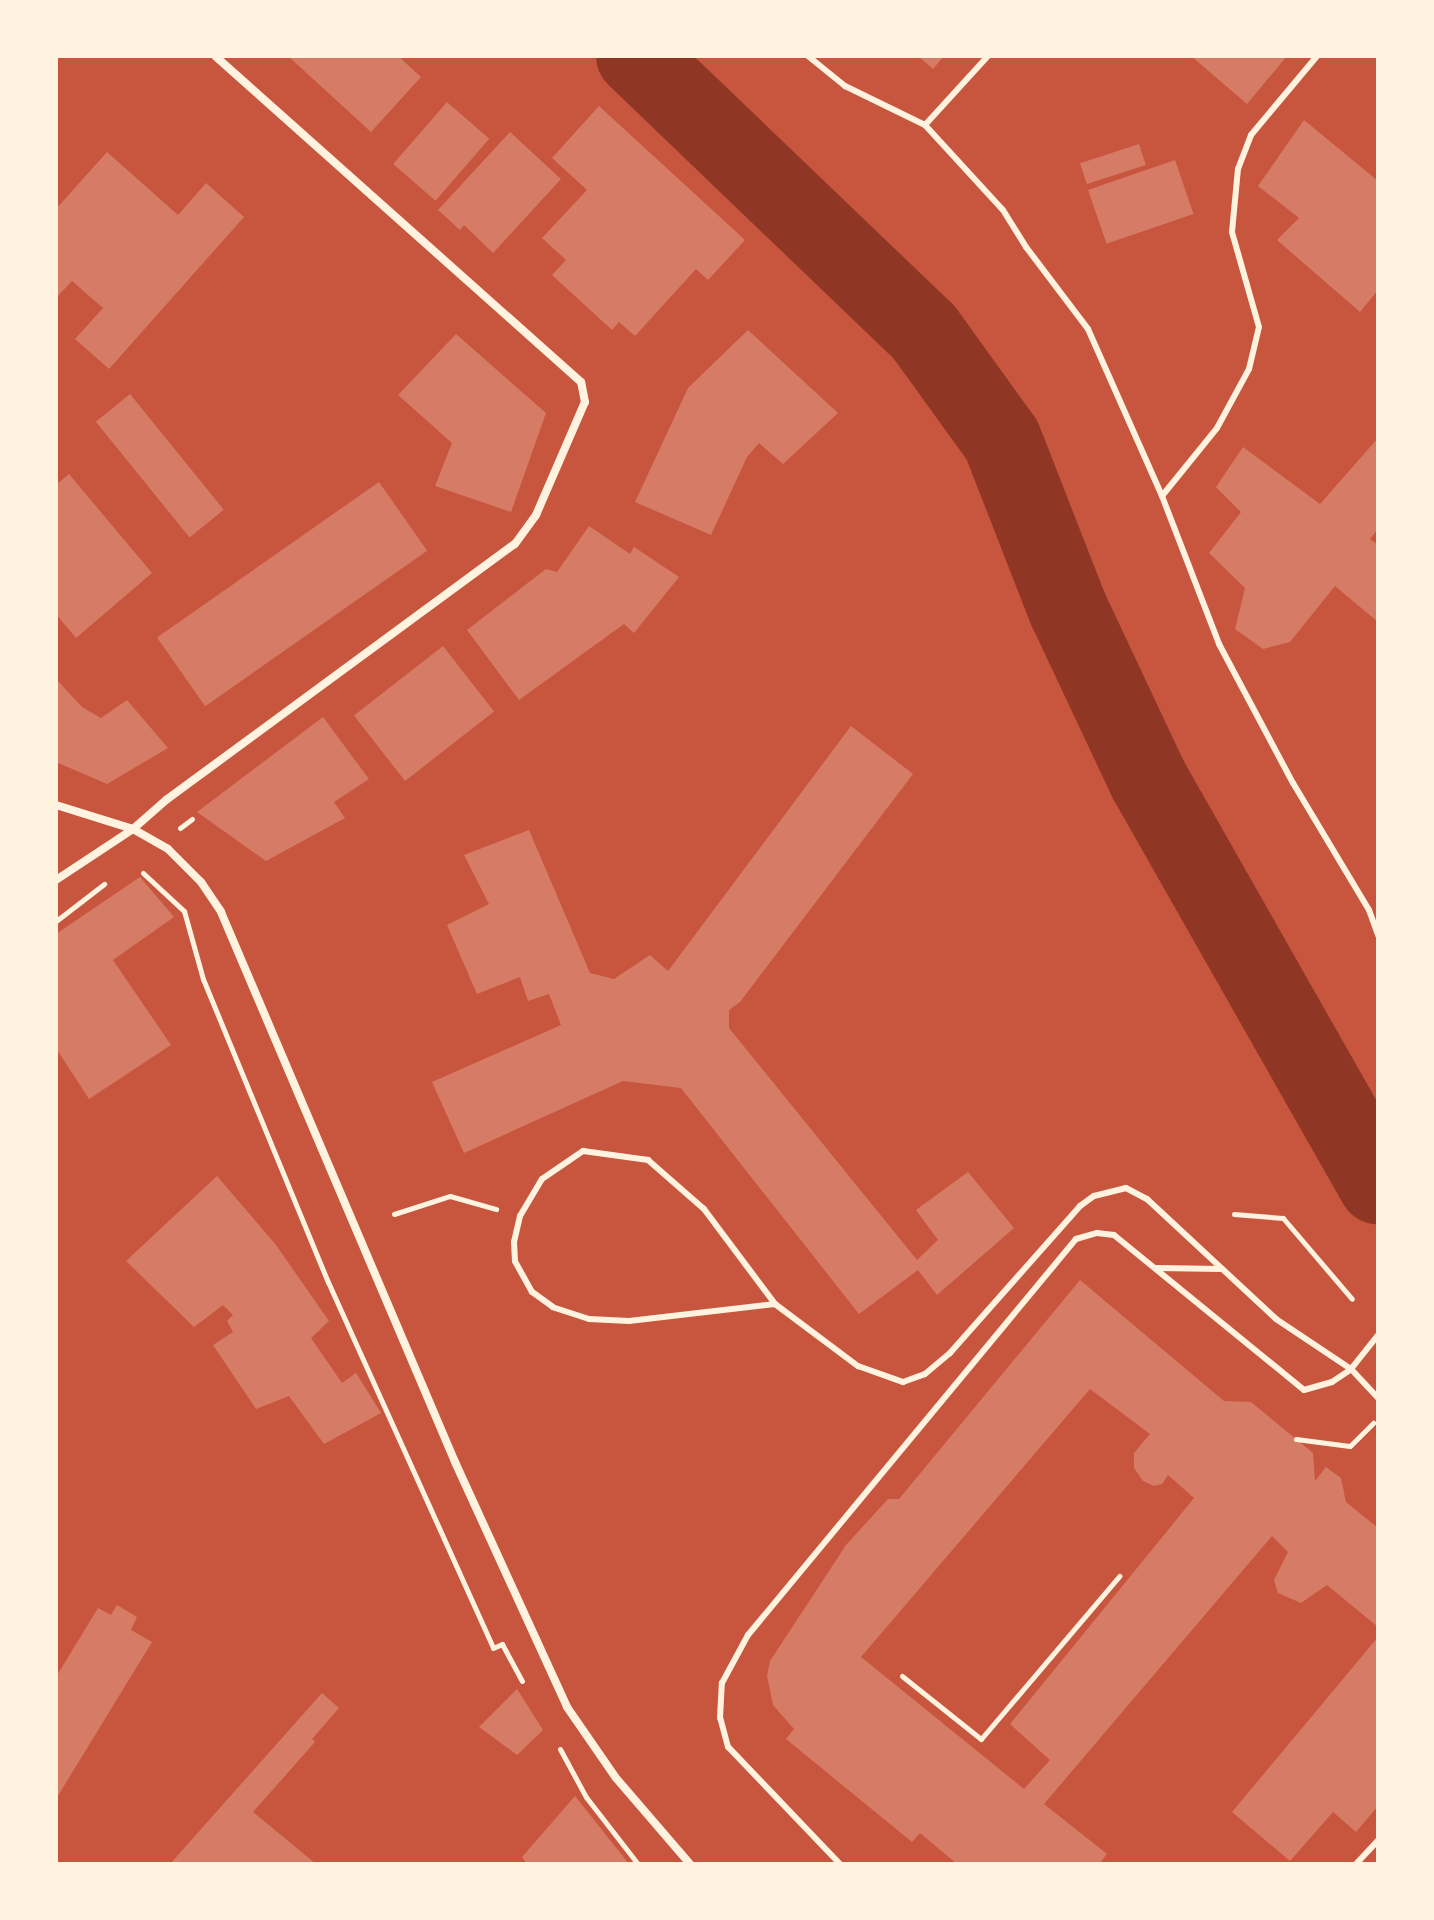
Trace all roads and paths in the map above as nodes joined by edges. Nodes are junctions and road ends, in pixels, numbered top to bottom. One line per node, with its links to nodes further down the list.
1 (215, 56): 10 (street)
2 (808, 56): 6 (lane)
3 (814, 56): 6 (lane)
4 (988, 56): 7 (lane)
5 (1317, 56): 8 (lane)
6 (817, 65): 7 (lane)
7 (925, 125): 8 (lane)
8 (1162, 496): 13 (lane)
9 (56, 805): 10 (street)
10 (133, 829): 12 (street); 32 (street)
11 (143, 873): 28 (path)
12 (56, 880)
13 (1378, 935)
14 (394, 1214): 16 (path)
15 (1234, 1214): 19 (path)
16 (520, 1216): 20 (lane); 20 (lane)
17 (1155, 1268): 18 (lane); 22 (lane); 33 (lane)
18 (1222, 1269): 20 (lane); 22 (lane)
19 (1352, 1299)
20 (775, 1304)
21 (1378, 1335): 22 (lane)
22 (1351, 1369): 23 (lane)
23 (1378, 1398)
24 (1378, 1418): 25 (path)
25 (1296, 1439)
26 (1119, 1576): 27 (path)
27 (902, 1676)
28 (523, 1683)
29 (558, 1746): 31 (path)
30 (1378, 1840): 34 (lane)
31 (638, 1864)
32 (690, 1864)
33 (840, 1864)
34 (1356, 1864)

